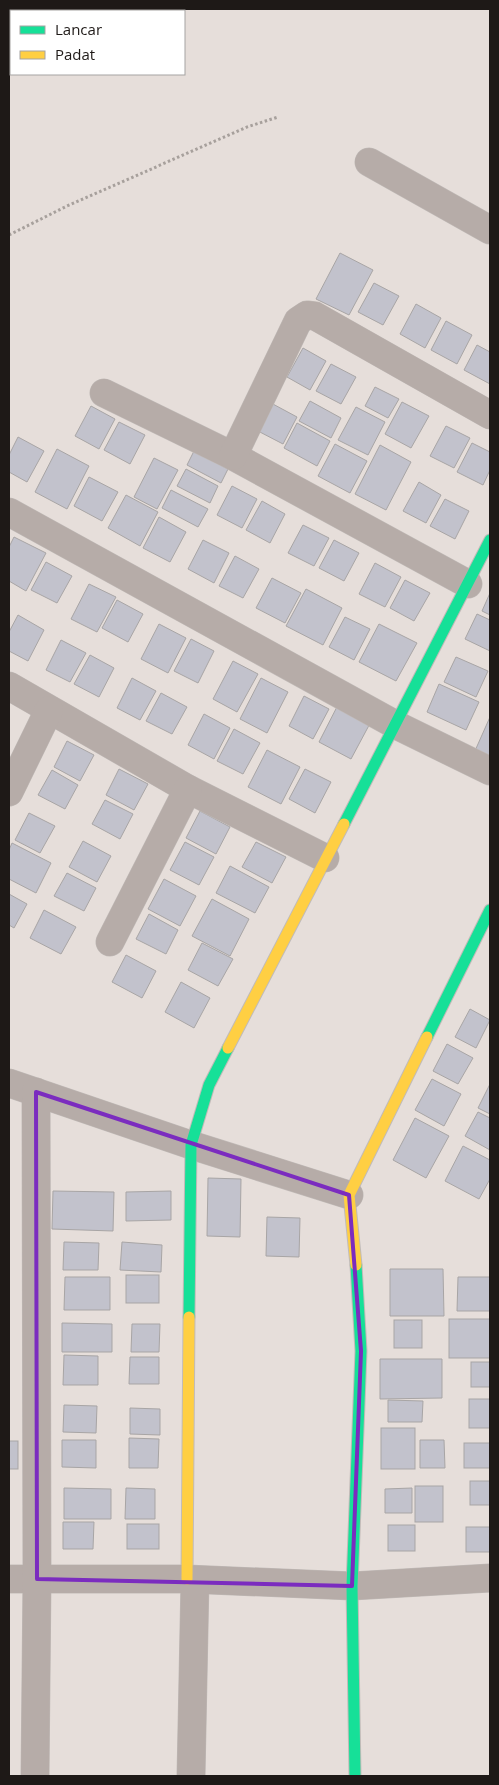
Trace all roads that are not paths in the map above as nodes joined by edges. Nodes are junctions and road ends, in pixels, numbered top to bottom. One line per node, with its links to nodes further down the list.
1 (369, 162): 2 (street)
2 (490, 230)
3 (104, 393): 5 (street)
4 (490, 415): 5 (street)
5 (233, 456): 8 (street)
6 (9, 512): 11 (street)
7 (490, 540): 8 (street)
8 (468, 584): 11 (street)
9 (9, 686): 10 (street)
10 (49, 710): 13 (street); 14 (street)
11 (396, 725): 12 (street); 15 (street)
12 (490, 771)
13 (188, 788): 15 (street); 17 (street)
14 (9, 792)
15 (325, 858): 20 (street)
16 (490, 910): 21 (street)
17 (110, 942)
18 (9, 1083): 19 (street)
19 (36, 1092): 20 (street); 24 (street)
20 (190, 1145): 21 (street); 25 (street)
21 (349, 1195): 26 (street)
22 (490, 1578): 26 (street)
23 (9, 1579): 24 (street)
24 (37, 1579): 25 (street); 27 (street)
25 (191, 1580): 26 (street); 28 (street)
26 (352, 1586): 29 (street)
27 (35, 1776)
28 (191, 1776)
29 (355, 1776)

